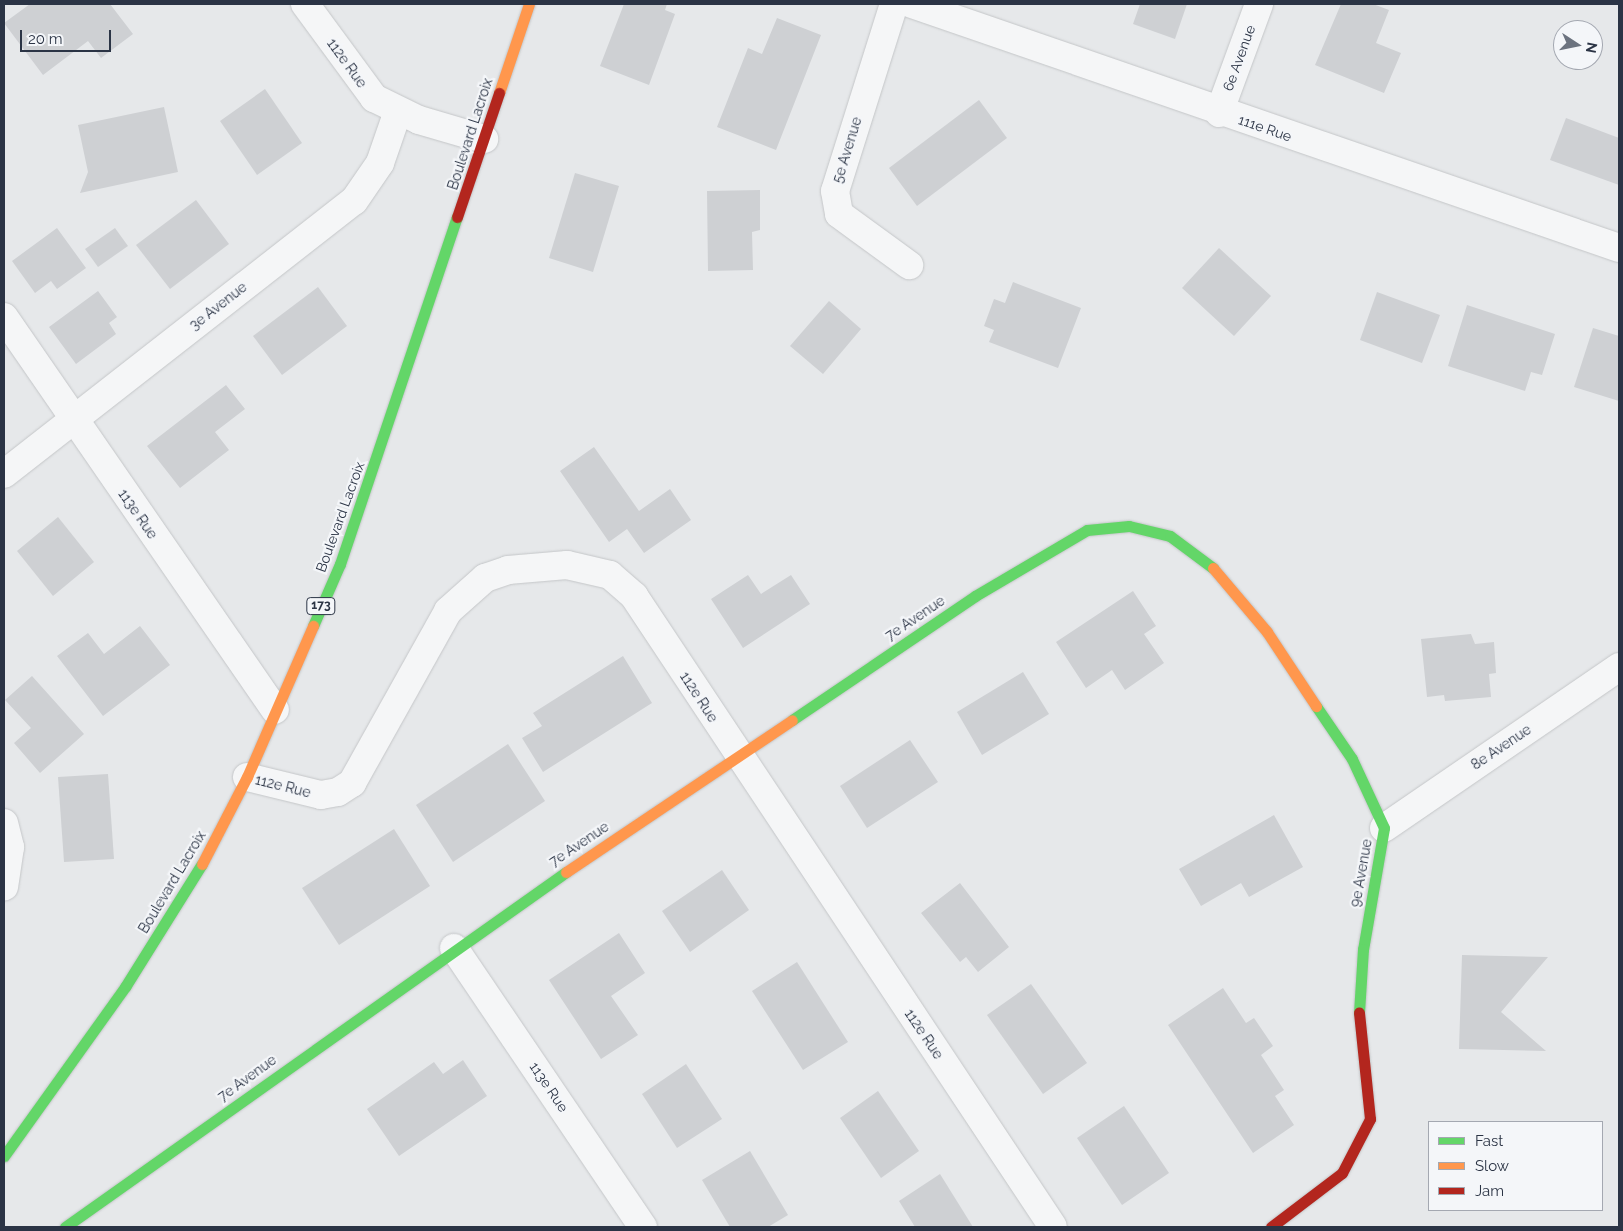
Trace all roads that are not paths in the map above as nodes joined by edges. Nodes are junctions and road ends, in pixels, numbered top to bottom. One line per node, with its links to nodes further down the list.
1 (306, 4): 6 (street, 112e Rue)
2 (529, 4): 8 (street, Boulevard Lacroix / 173)
3 (894, 4): 10 (street, 5e Avenue)
4 (912, 4): 7 (street, 111e Rue)
5 (1259, 4): 7 (street, 6e Avenue)
6 (398, 111): 8 (street, 112e Rue); 12 (street, 3e Avenue)
7 (1219, 113): 9 (street, 111e Rue)
8 (484, 139): 16 (street, Boulevard Lacroix / 173)
9 (1619, 248)
10 (909, 265)
11 (4, 317): 12 (street, 113e Rue)
12 (71, 418): 13 (street, 3e Avenue); 16 (street, 113e Rue)
13 (4, 474)
14 (1129, 526): 17 (street, 7e Avenue); 20 (street, 9e Avenue)
15 (1619, 667): 20 (street, 8e Avenue)
16 (275, 710): 18 (street, Boulevard Lacroix / 173)
17 (737, 754): 18 (street, 112e Rue); 22 (street, 7e Avenue); 26 (street, 112e Rue)
18 (247, 777): 23 (street, Boulevard Lacroix / 173)
19 (4, 823): 21 (street)
20 (1384, 828): 27 (street, 9e Avenue)
21 (4, 887)
22 (454, 948): 24 (street, 7e Avenue); 25 (street, 113e Rue)
23 (4, 1156)
24 (65, 1227)
25 (643, 1227)
26 (1053, 1227)
27 (1271, 1227)

